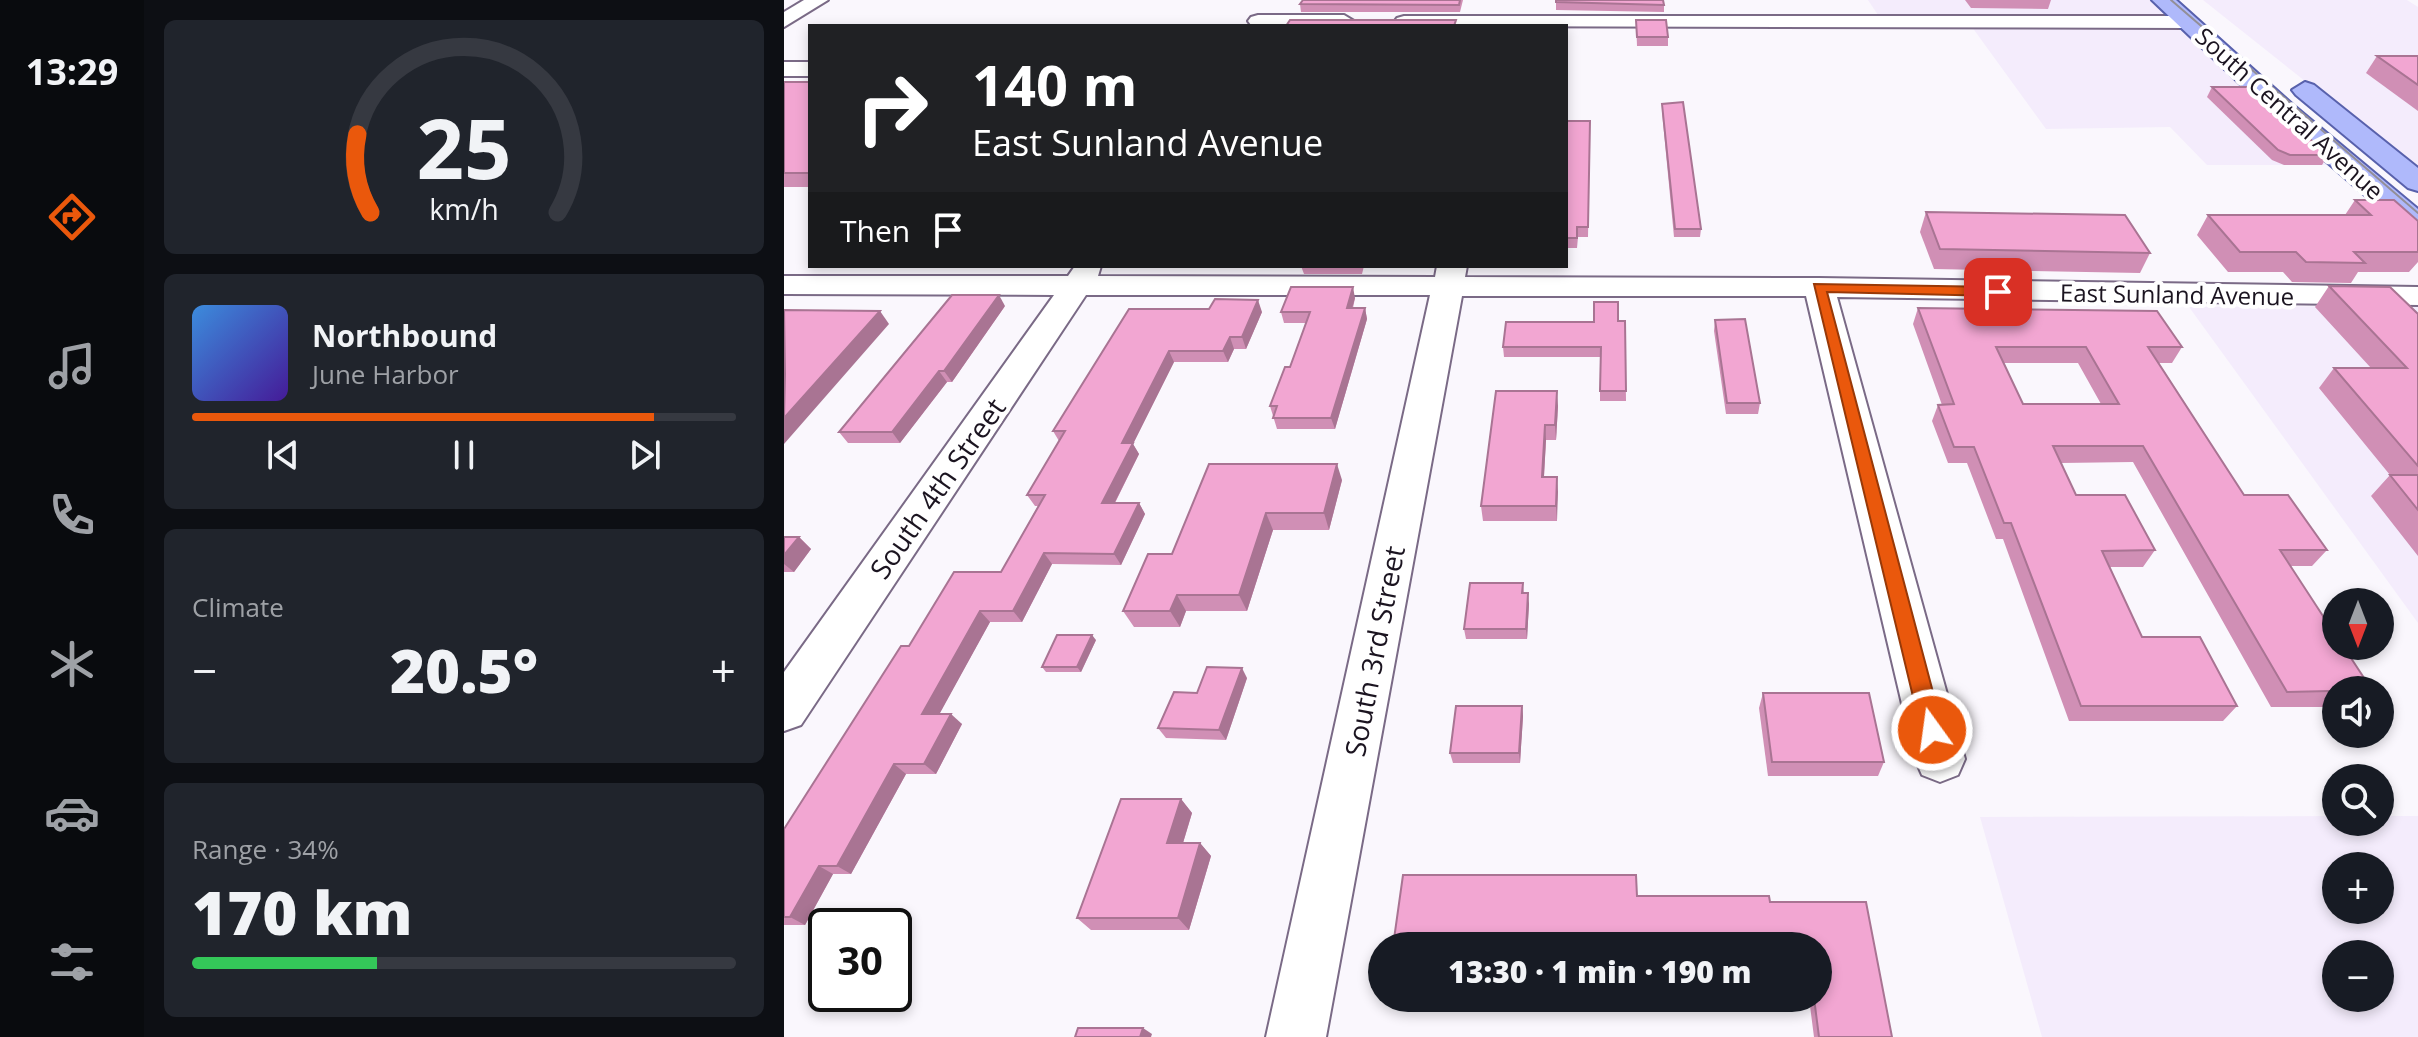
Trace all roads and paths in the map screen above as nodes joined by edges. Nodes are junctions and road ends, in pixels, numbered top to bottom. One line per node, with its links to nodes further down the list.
1 (818, 0): 6 (street)
2 (1273, 0): 9 (street)
3 (1506, 0): 10 (street)
4 (2163, 0): 5 (main road, South Central Avenue)
5 (2196, 10): 10 (street); 15 (main road, South Central Avenue)
6 (784, 21)
7 (1359, 21): 9 (street)
8 (1390, 22): 10 (street)
9 (1256, 24)
10 (1501, 24)
11 (784, 69): 12 (street)
12 (808, 69)
13 (2286, 74): 14 (main road, South Central Avenue)
14 (2418, 182)
15 (2418, 225)
16 (1083, 276): 17 (street, East Sunland Avenue); 18 (street, East Sunland Avenue); 21 (street, South 4th Street)
17 (1450, 276): 19 (street, East Sunland Avenue); 23 (street, South 3rd Street)
18 (784, 285)
19 (1819, 287): 20 (street, East Sunland Avenue); 22 (street)
20 (2418, 296)
21 (784, 710)
22 (1940, 759)
23 (1296, 1037)

